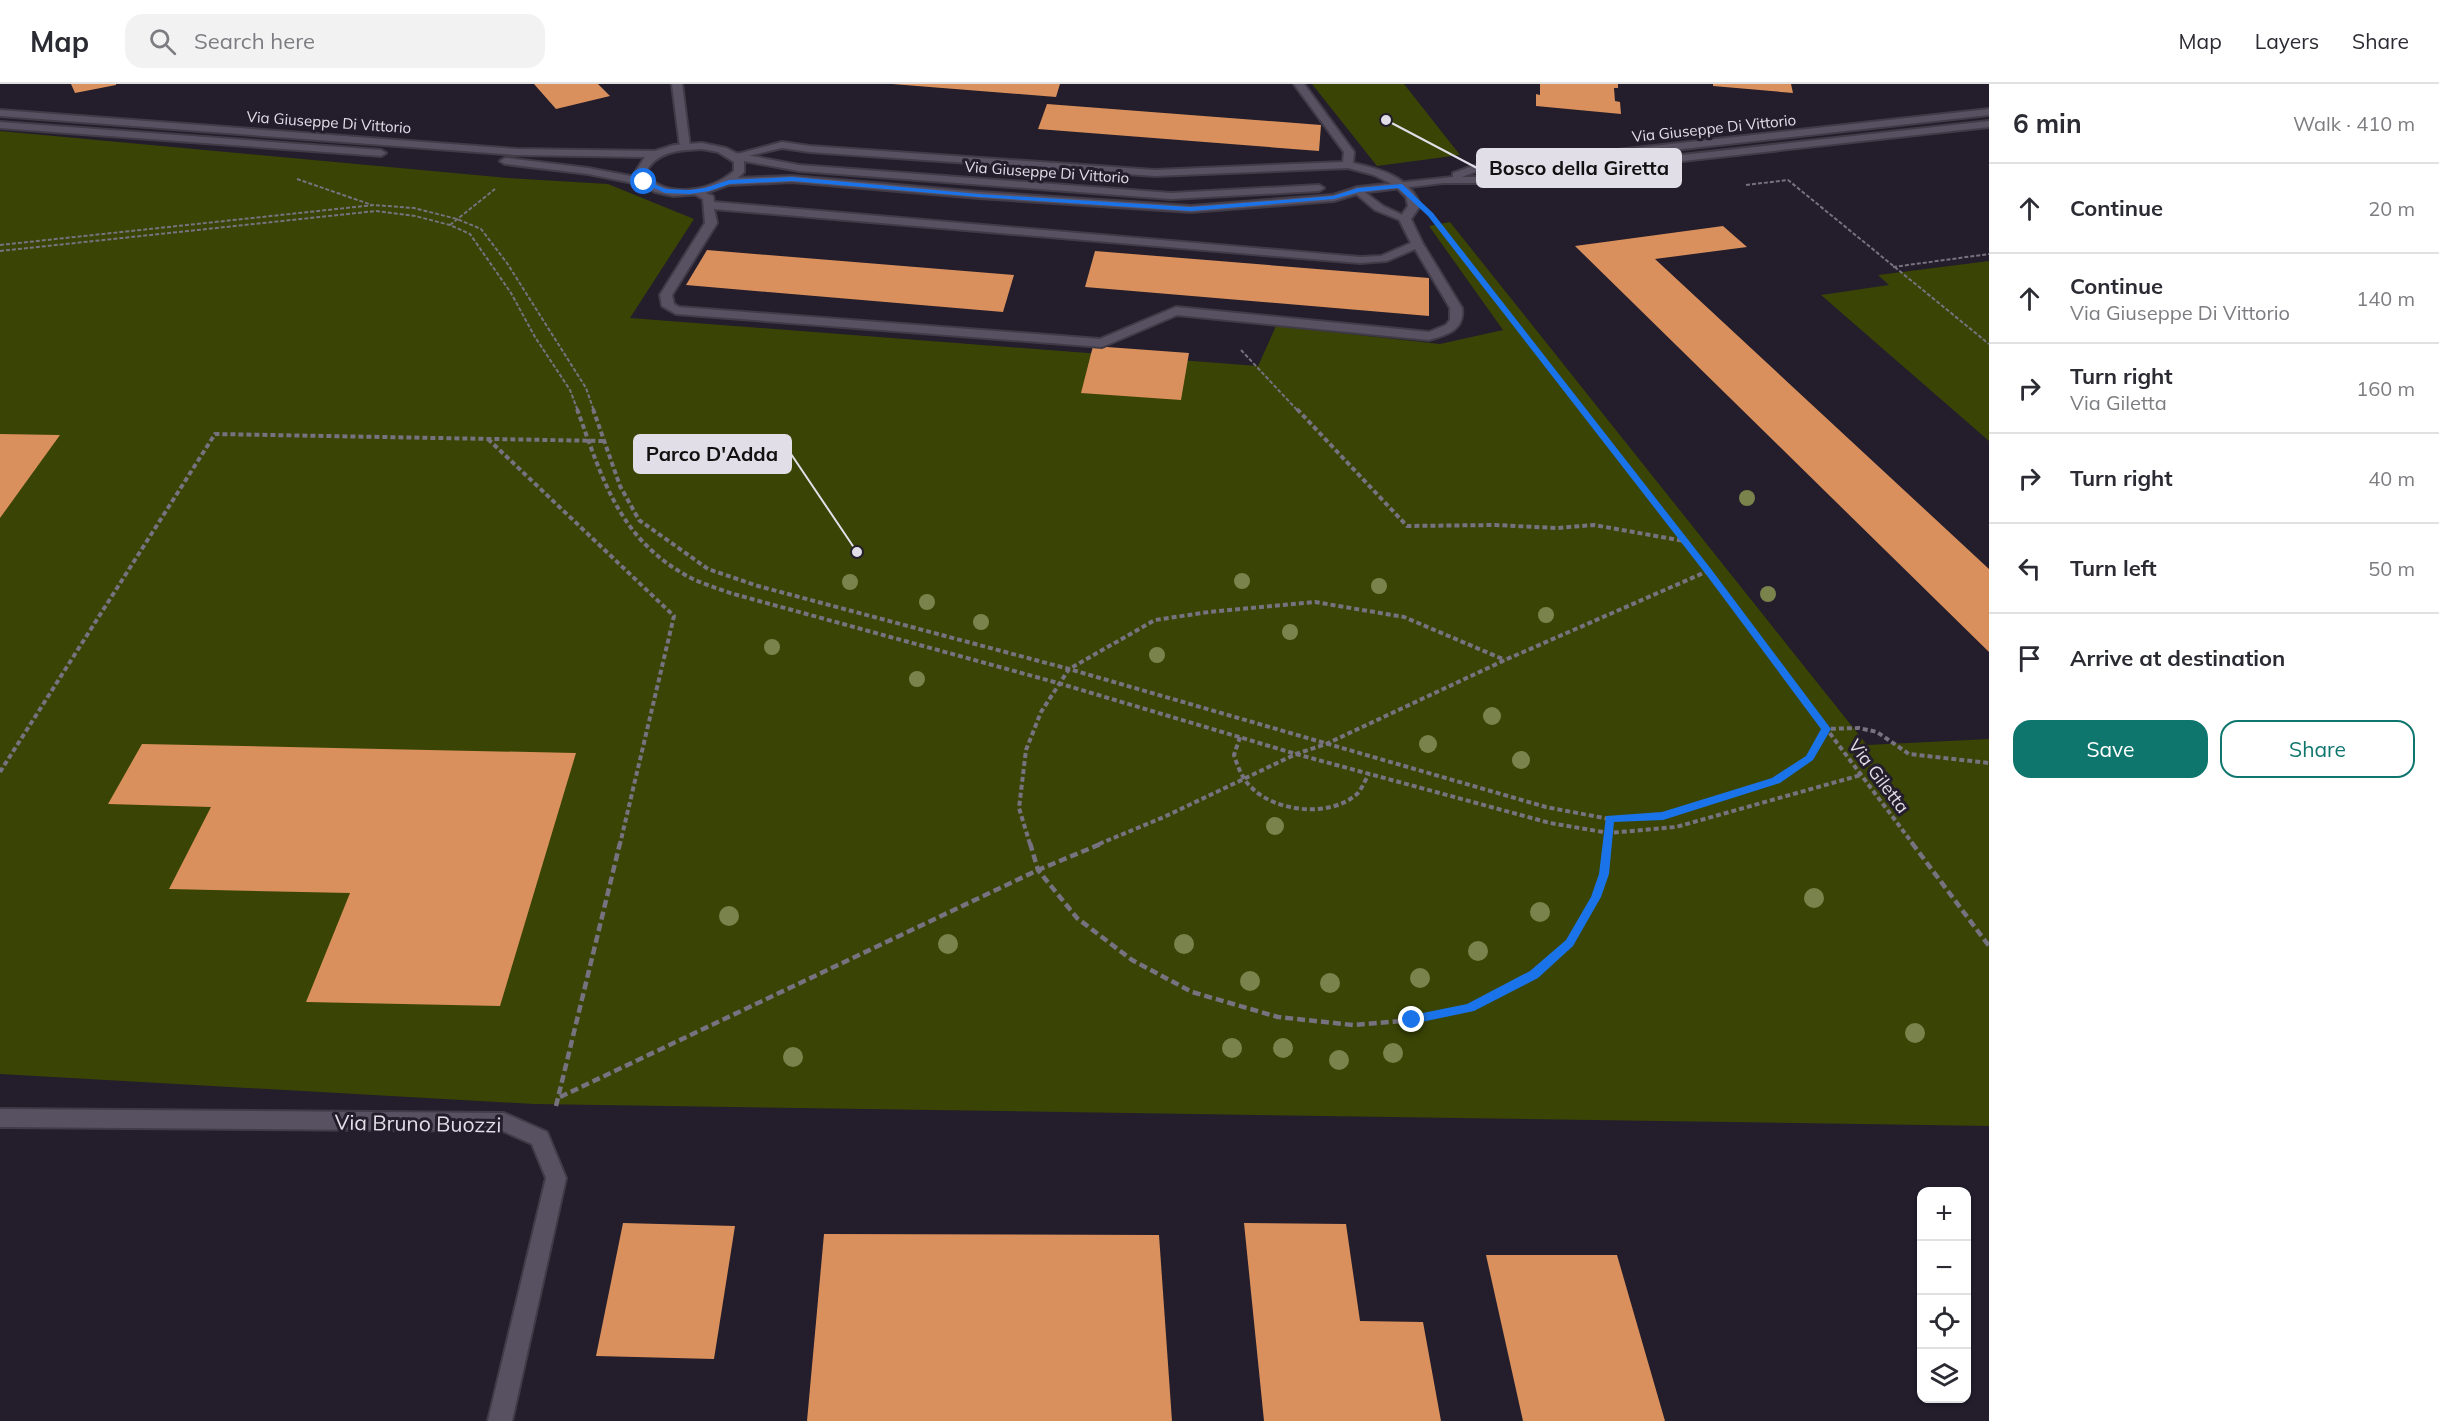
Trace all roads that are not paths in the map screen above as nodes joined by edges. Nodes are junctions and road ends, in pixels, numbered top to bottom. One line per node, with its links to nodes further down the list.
1 (677, 84): 7 (street)
2 (1299, 84): 10 (street)
3 (1989, 112): 11 (street, Via Giuseppe Di Vittorio)
4 (0, 113): 8 (street, Via Giuseppe Di Vittorio)
5 (1989, 124): 11 (street, Via Giuseppe Di Vittorio)
6 (0, 125): 12 (street, Via Giuseppe Di Vittorio)
7 (685, 147): 8 (street, Via Giuseppe Di Vittorio); 9 (street, Via Giuseppe Di Vittorio)
8 (657, 154): 12 (street)
9 (735, 156): 10 (street); 13 (street); 15 (street, Via Giuseppe Di Vittorio)
10 (1348, 165): 14 (street)
11 (1443, 180): 14 (street, Via Giuseppe Di Vittorio)
12 (644, 182): 16 (street, Via Giuseppe Di Vittorio)
13 (729, 182): 15 (street, Via Giuseppe Di Vittorio); 16 (street, Via Giuseppe Di Vittorio)
14 (1400, 186): 15 (street, Via Giuseppe Di Vittorio); 18 (street)
15 (1358, 190): 18 (street)
16 (696, 192): 17 (street)
17 (708, 205): 19 (street); 19 (street)
18 (1405, 219): 19 (street)
19 (1417, 244)
20 (0, 1118): 21 (street, Via Bruno Buozzi)
21 (500, 1421)

